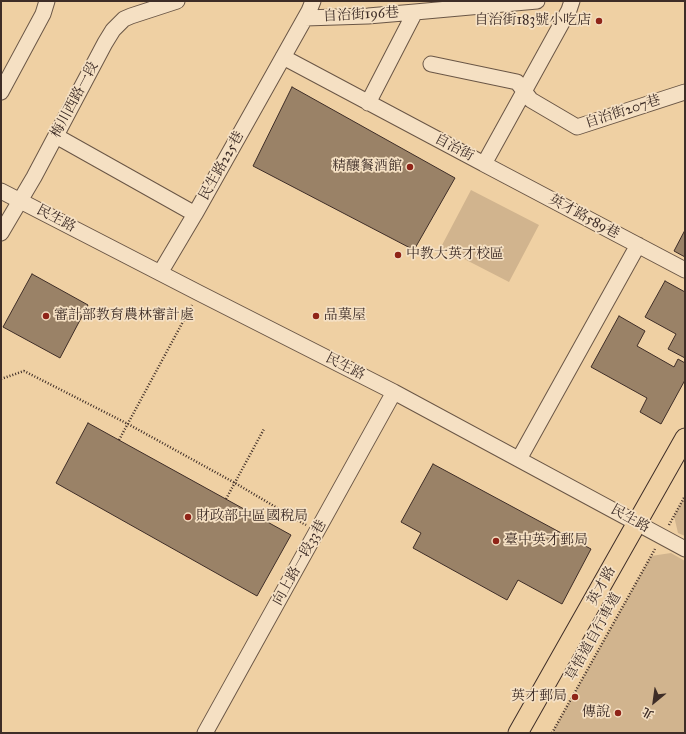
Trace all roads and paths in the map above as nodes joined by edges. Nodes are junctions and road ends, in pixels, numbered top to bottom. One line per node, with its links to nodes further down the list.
1 (47, 1): 11 (street)
2 (177, 1): 14 (street, 梅川西路一段)
3 (313, 1): 7 (street, 民生路225巷)
4 (537, 1): 6 (street, 自治街196巷)
5 (572, 1): 10 (street, 自治街)
6 (415, 12): 7 (street, 自治街196巷); 13 (street)
7 (305, 18): 8 (street, 民生路225巷)
8 (283, 57): 13 (street, 自治街); 18 (street, 民生路225巷)
9 (431, 64): 10 (street, 自治街207巷)
10 (524, 91): 12 (street, 自治街207巷); 15 (street, 自治街)
11 (1, 92)
12 (685, 92)
13 (368, 103): 15 (street, 自治街)
14 (56, 136): 17 (street, 梅川西路一段); 18 (street)
15 (484, 164): 20 (street, 英才路589巷)
16 (1, 191): 17 (street, 民生路)
17 (21, 200): 19 (street, 梅川西路一段); 22 (street, 民生路)
18 (195, 214): 22 (street, 民生路225巷)
19 (1, 233)
20 (638, 245): 21 (street, 英才路589巷); 30 (street)
21 (685, 270)
22 (160, 273): 23 (street, 民生路)
23 (198, 293): 25 (street, 民生路); 26 (path)
24 (1, 379): 26 (path)
25 (394, 392): 30 (street, 民生路); 36 (street, 向上路一段33巷)
26 (128, 424): 29 (path); 31 (path)
27 (264, 429): 31 (path)
28 (685, 438): 34 (main road, 英才路)
29 (119, 440)
30 (519, 459): 34 (street, 民生路)
31 (235, 483): 33 (path); 36 (path)
32 (685, 496): 35 (path)
33 (226, 499)
34 (637, 523): 37 (street, 民生路); 40 (main road, 英才路)
35 (670, 523)
36 (317, 531): 39 (street, 向上路一段33巷)
37 (685, 549)
38 (654, 552): 41 (path, 草悟道自行車道)
39 (205, 733)
40 (518, 733)
41 (552, 733)

